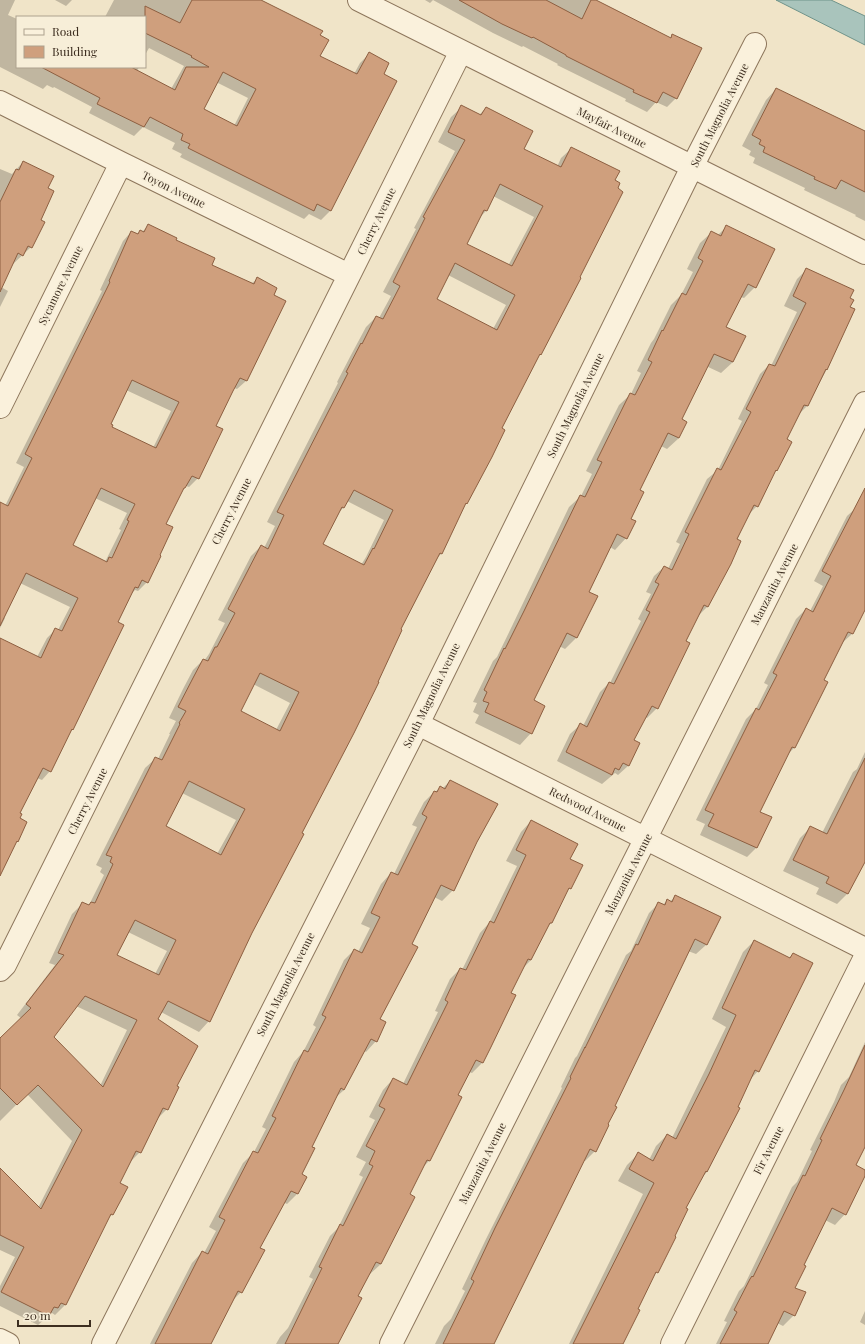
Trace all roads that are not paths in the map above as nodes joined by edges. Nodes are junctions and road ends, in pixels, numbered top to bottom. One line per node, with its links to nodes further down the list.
1 (359, 0): 3 (street, Mayfair Avenue)
2 (755, 44): 6 (street, South Magnolia Avenue)
3 (461, 51): 6 (street, Mayfair Avenue); 8 (street, Cherry Avenue)
4 (0, 102): 5 (street, Toyon Avenue)
5 (121, 163): 8 (street, Toyon Avenue); 10 (street, Sycamore Avenue)
6 (692, 167): 7 (street, Mayfair Avenue); 11 (street, South Magnolia Avenue)
7 (865, 253)
8 (349, 275): 15 (street, Cherry Avenue)
9 (865, 404): 12 (street, Manzanita Avenue)
10 (0, 408)
11 (418, 724): 12 (street, Redwood Avenue); 18 (street, South Magnolia Avenue)
12 (646, 838): 13 (street, Redwood Avenue); 19 (street, Manzanita Avenue)
13 (865, 949)
14 (865, 957): 20 (street, Fir Avenue)
15 (0, 970)
16 (0, 1340): 17 (street)
17 (8, 1344)
18 (103, 1344)
19 (391, 1344)
20 (672, 1344)

